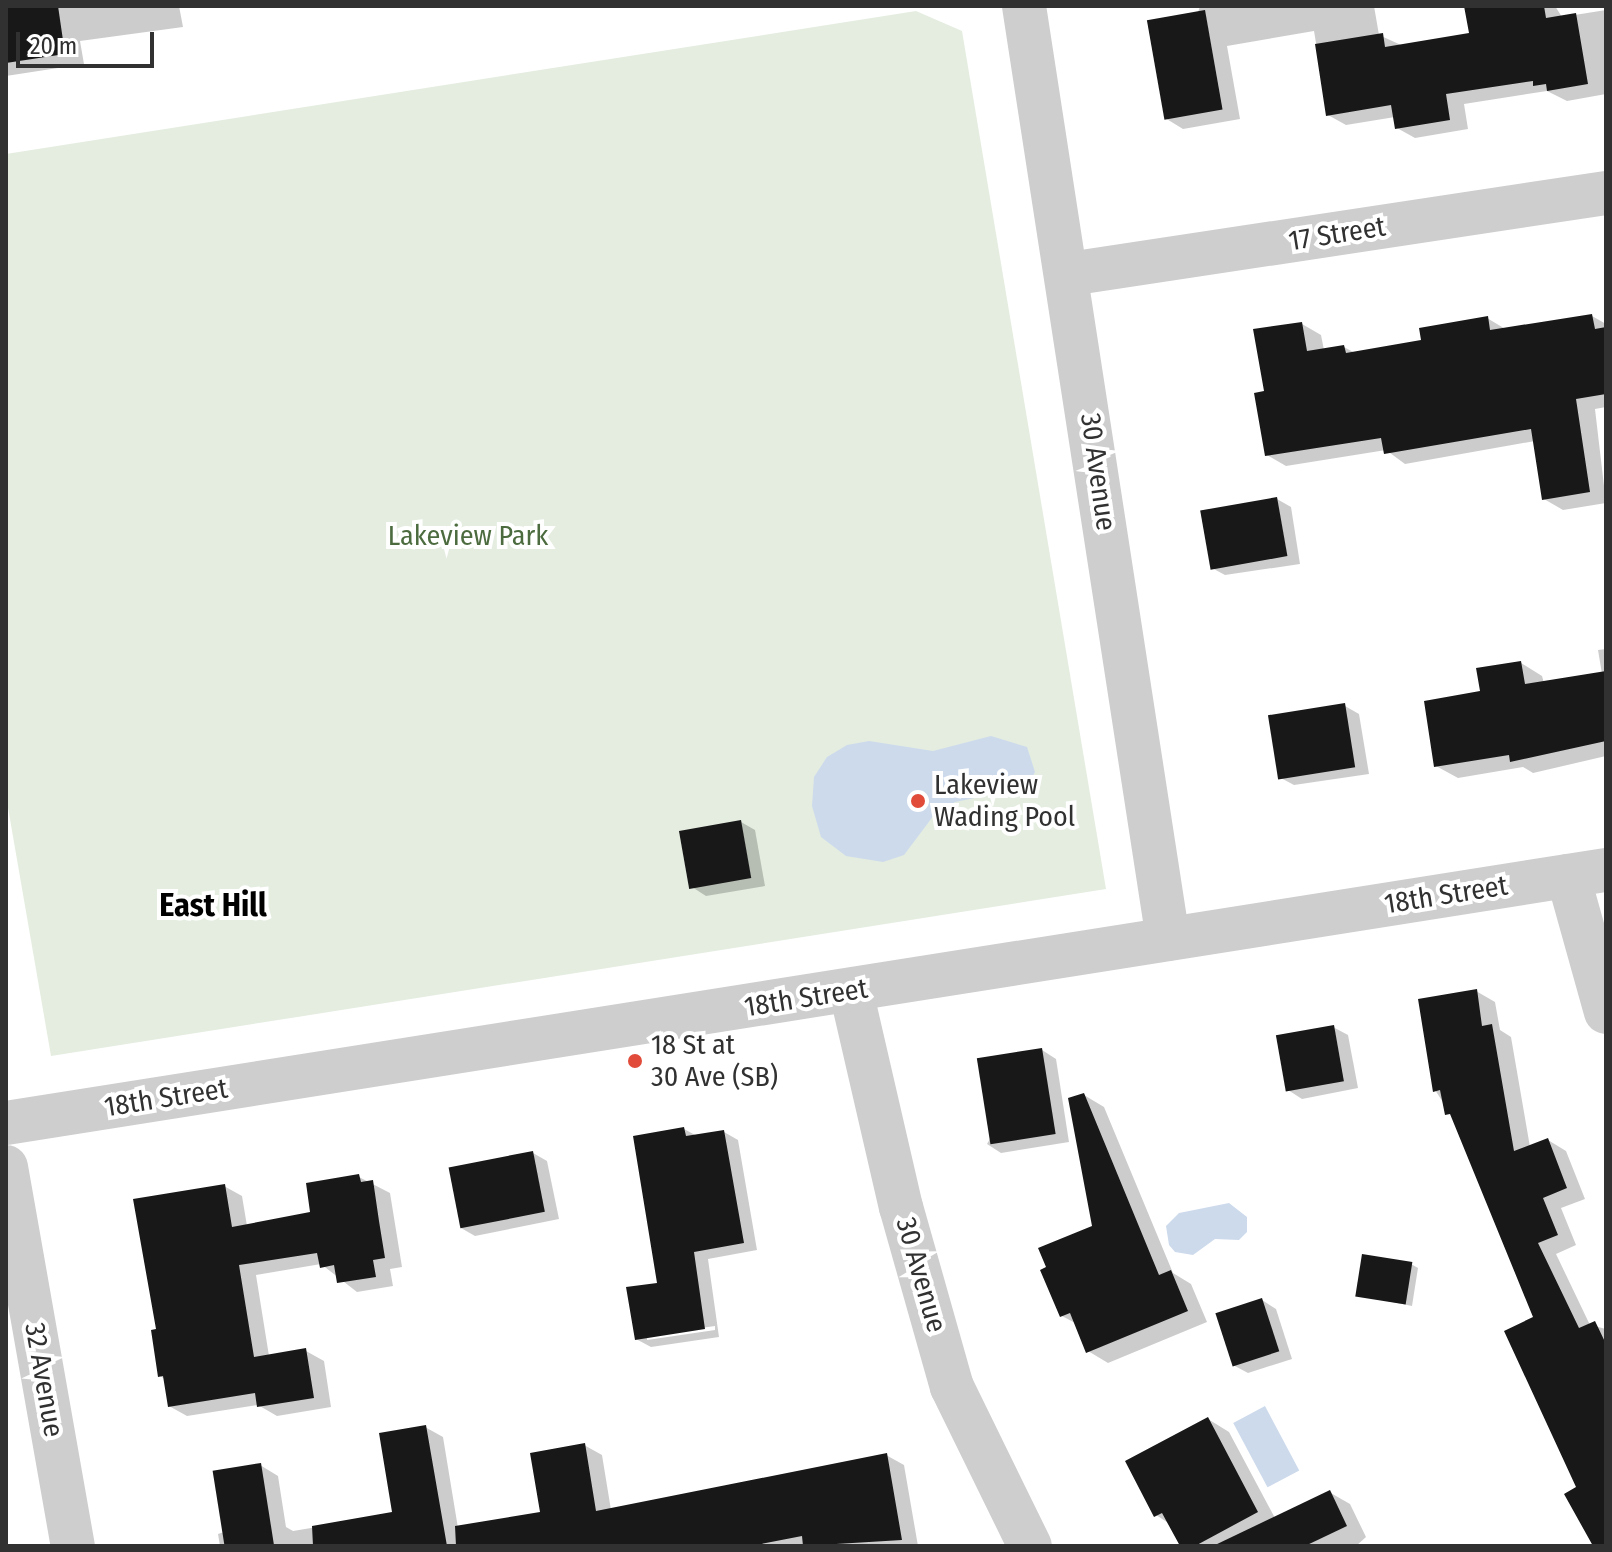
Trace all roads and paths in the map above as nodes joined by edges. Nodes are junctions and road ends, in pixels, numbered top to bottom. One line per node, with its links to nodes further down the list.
1 (1024, 6): 3 (street, 30 Avenue)
2 (1606, 193): 3 (street, 17 Street)
3 (1069, 274): 5 (street, 30 Avenue)
4 (1587, 873): 5 (street, 18th Street); 7 (street)
5 (1168, 939): 6 (street, 18th Street)
6 (851, 991): 8 (street, 18th Street); 11 (street, 30 Avenue)
7 (1606, 1012)
8 (6, 1123)
9 (6, 1167): 10 (street, 32 Avenue)
10 (73, 1546)
11 (1030, 1546)

